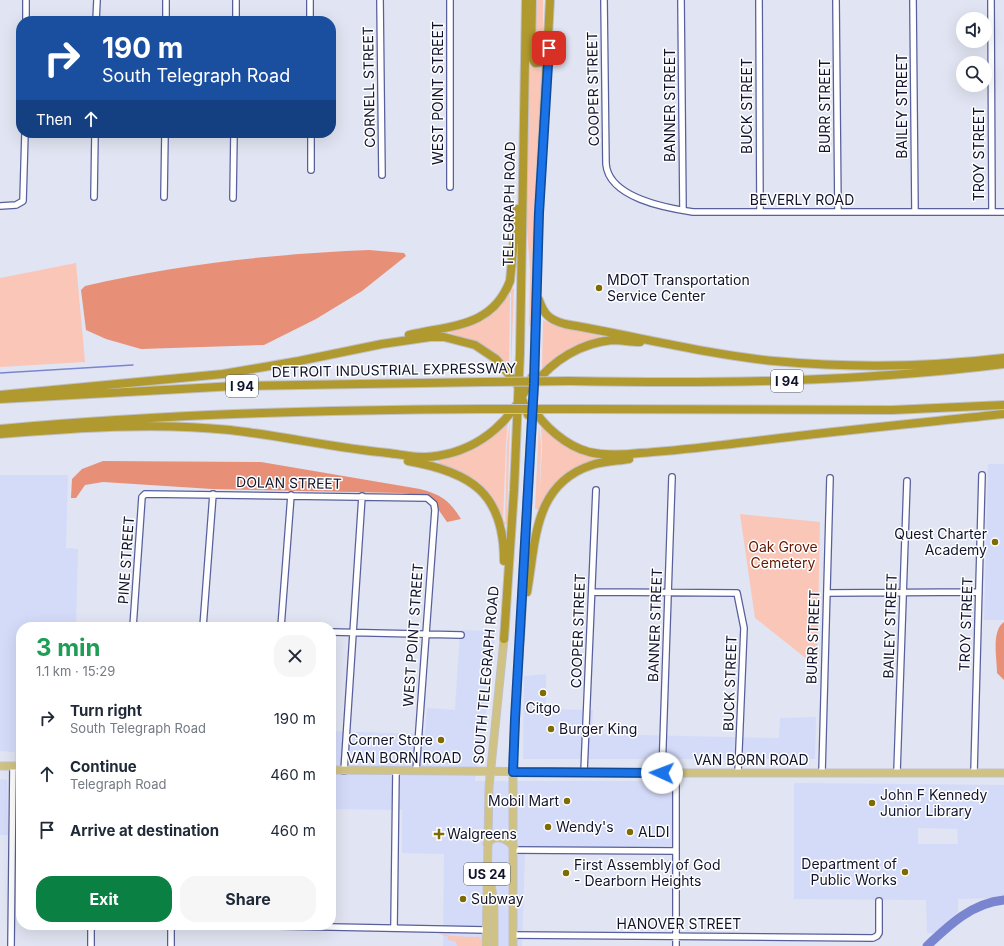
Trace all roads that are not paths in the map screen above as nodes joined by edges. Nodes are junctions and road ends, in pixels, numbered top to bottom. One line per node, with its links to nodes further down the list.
1 (26, 0): 18 (street)
2 (97, 0): 19 (street)
3 (166, 0): 20 (street)
4 (236, 0): 21 (street)
5 (310, 0): 22 (street)
6 (380, 0): 32 (street, CORNELL STREET)
7 (450, 0): 34 (street, WEST POINT STREET)
8 (526, 0): 30 (highway, TELEGRAPH ROAD / US 24)
9 (532, 0): 24 (highway)
10 (545, 0): 23 (highway)
11 (550, 0): 23 (highway, US 24)
12 (604, 0): 33 (street, COOPER STREET)
13 (681, 0): 39 (street, BANNER STREET)
14 (759, 0): 40 (street, BUCK STREET)
15 (836, 0): 41 (street, BURR STREET)
16 (914, 0): 42 (street, BAILEY STREET)
17 (991, 0): 43 (street, TROY STREET)
18 (26, 16)
19 (96, 16)
20 (166, 16)
21 (236, 16)
22 (310, 16)
23 (550, 27): 24 (highway, US 24)
24 (548, 59): 45 (highway, US 24)
25 (24, 138): 38 (street)
26 (95, 138): 35 (street)
27 (164, 138): 36 (street)
28 (234, 138): 37 (street)
29 (311, 138): 31 (street)
30 (522, 155): 47 (highway); 49 (highway, TELEGRAPH ROAD / US 24)
31 (311, 170)
32 (382, 175)
33 (609, 177): 39 (street, BEVERLY ROAD)
34 (450, 187)
35 (94, 197)
36 (164, 197)
37 (233, 198)
38 (0, 206)
39 (683, 210): 40 (street, BEVERLY ROAD)
40 (760, 212): 41 (street, BEVERLY ROAD)
41 (838, 212): 42 (street, BEVERLY ROAD)
42 (915, 212): 43 (street, BEVERLY ROAD)
43 (992, 212): 44 (street, BEVERLY ROAD)
44 (1004, 212)
45 (538, 296): 46 (highway); 50 (highway, US 24)
46 (657, 342): 48 (highway); 53 (highway)
47 (382, 344): 52 (highway); 54 (highway)
48 (1004, 358)
49 (519, 362): 52 (highway, TELEGRAPH ROAD / US 24); 55 (highway)
50 (535, 362): 53 (highway, US 24); 55 (highway)
51 (1004, 364): 56 (highway, DETROIT INDUSTRIAL EXPRESSWAY / I 94, bridge)
52 (517, 384): 55 (highway); 58 (highway, TELEGRAPH ROAD / US 24)
53 (534, 384): 55 (highway); 59 (highway, US 24)
54 (0, 394)
55 (525, 396): 58 (highway); 59 (highway); 61 (highway); 62 (highway)
56 (0, 399)
57 (1004, 405): 63 (highway, I 94, bridge)
58 (516, 407): 61 (highway, SOUTH TELEGRAPH ROAD / US 24); 65 (highway)
59 (532, 407): 62 (highway, SOUTH TELEGRAPH ROAD / US 24); 66 (highway)
60 (1004, 414): 66 (highway)
61 (516, 428): 85 (highway, SOUTH TELEGRAPH ROAD / US 24)
62 (532, 428): 90 (highway, SOUTH TELEGRAPH ROAD / US 24)
63 (0, 429)
64 (0, 434): 65 (highway)
65 (373, 452): 85 (highway)
66 (660, 453): 90 (highway)
67 (982, 476): 80 (street, TROY STREET)
68 (672, 477): 78 (street, BANNER STREET)
69 (830, 478): 81 (street, BURR STREET)
70 (907, 481): 79 (street, BAILEY STREET)
71 (596, 490): 77 (street, COOPER STREET)
72 (213, 494): 73 (street, DOLAN STREET); 74 (street, DOLAN STREET); 83 (street)
73 (144, 495): 82 (street, PINE STREET)
74 (291, 495): 75 (street, DOLAN STREET); 84 (street)
75 (362, 496): 76 (street, DOLAN STREET); 87 (street)
76 (432, 502): 88 (street, WEST POINT STREET)
77 (592, 592): 78 (street); 100 (street, COOPER STREET)
78 (668, 592): 104 (street, BANNER STREET); 106 (street, BUCK STREET)
79 (904, 592): 80 (street); 81 (street); 102 (street, BAILEY STREET)
80 (979, 592): 103 (street, TROY STREET)
81 (827, 593): 101 (street, BURR STREET)
82 (133, 622)
83 (203, 622)
84 (281, 622)
85 (504, 630): 91 (highway, SOUTH TELEGRAPH ROAD / US 24)
86 (336, 632): 87 (street)
87 (353, 633): 88 (street); 95 (street)
88 (425, 634): 89 (street); 97 (street, WEST POINT STREET)
89 (461, 635)
90 (520, 635): 99 (main road, SOUTH TELEGRAPH ROAD / US 24)
91 (504, 639): 98 (main road, SOUTH TELEGRAPH ROAD / US 24)
92 (0, 766): 93 (main road)
93 (13, 766): 120 (street)
94 (336, 770): 95 (main road, VAN BORN ROAD)
95 (344, 771): 96 (main road, VAN BORN ROAD)
96 (396, 771): 97 (main road, VAN BORN ROAD); 114 (street)
97 (416, 771): 98 (main road, VAN BORN ROAD)
98 (490, 771): 99 (main road, VAN BORN ROAD); 108 (main road, SOUTH TELEGRAPH ROAD / US 24)
99 (513, 772): 100 (main road, VAN BORN ROAD); 109 (main road, SOUTH TELEGRAPH ROAD / US 24)
100 (584, 772): 104 (main road, VAN BORN ROAD)
101 (822, 772): 102 (main road, VAN BORN ROAD); 106 (main road, VAN BORN ROAD)
102 (898, 772): 103 (main road, VAN BORN ROAD)
103 (974, 772): 107 (main road, VAN BORN ROAD)
104 (662, 773): 105 (main road, VAN BORN ROAD)
105 (676, 773): 106 (main road, VAN BORN ROAD); 110 (street)
106 (738, 773)
107 (1004, 773)
108 (487, 844): 109 (main road); 111 (main road, SOUTH TELEGRAPH ROAD / US 24)
109 (514, 848): 110 (street); 118 (main road, SOUTH TELEGRAPH ROAD / US 24)
110 (676, 851): 119 (street)
111 (487, 866): 117 (main road, SOUTH TELEGRAPH ROAD / US 24); 124 (main road)
112 (879, 901): 119 (street, HANOVER STREET)
113 (336, 926): 114 (street)
114 (394, 927): 117 (street)
115 (91, 930): 121 (street)
116 (171, 930): 122 (street)
117 (486, 930): 123 (main road, SOUTH TELEGRAPH ROAD / US 24)
118 (513, 935): 119 (street, HANOVER STREET); 125 (main road, SOUTH TELEGRAPH ROAD / US 24)
119 (676, 936): 126 (street)
120 (11, 946)
121 (91, 946)
122 (171, 946)
123 (486, 946)
124 (494, 946)
125 (514, 946)
126 (676, 946)

